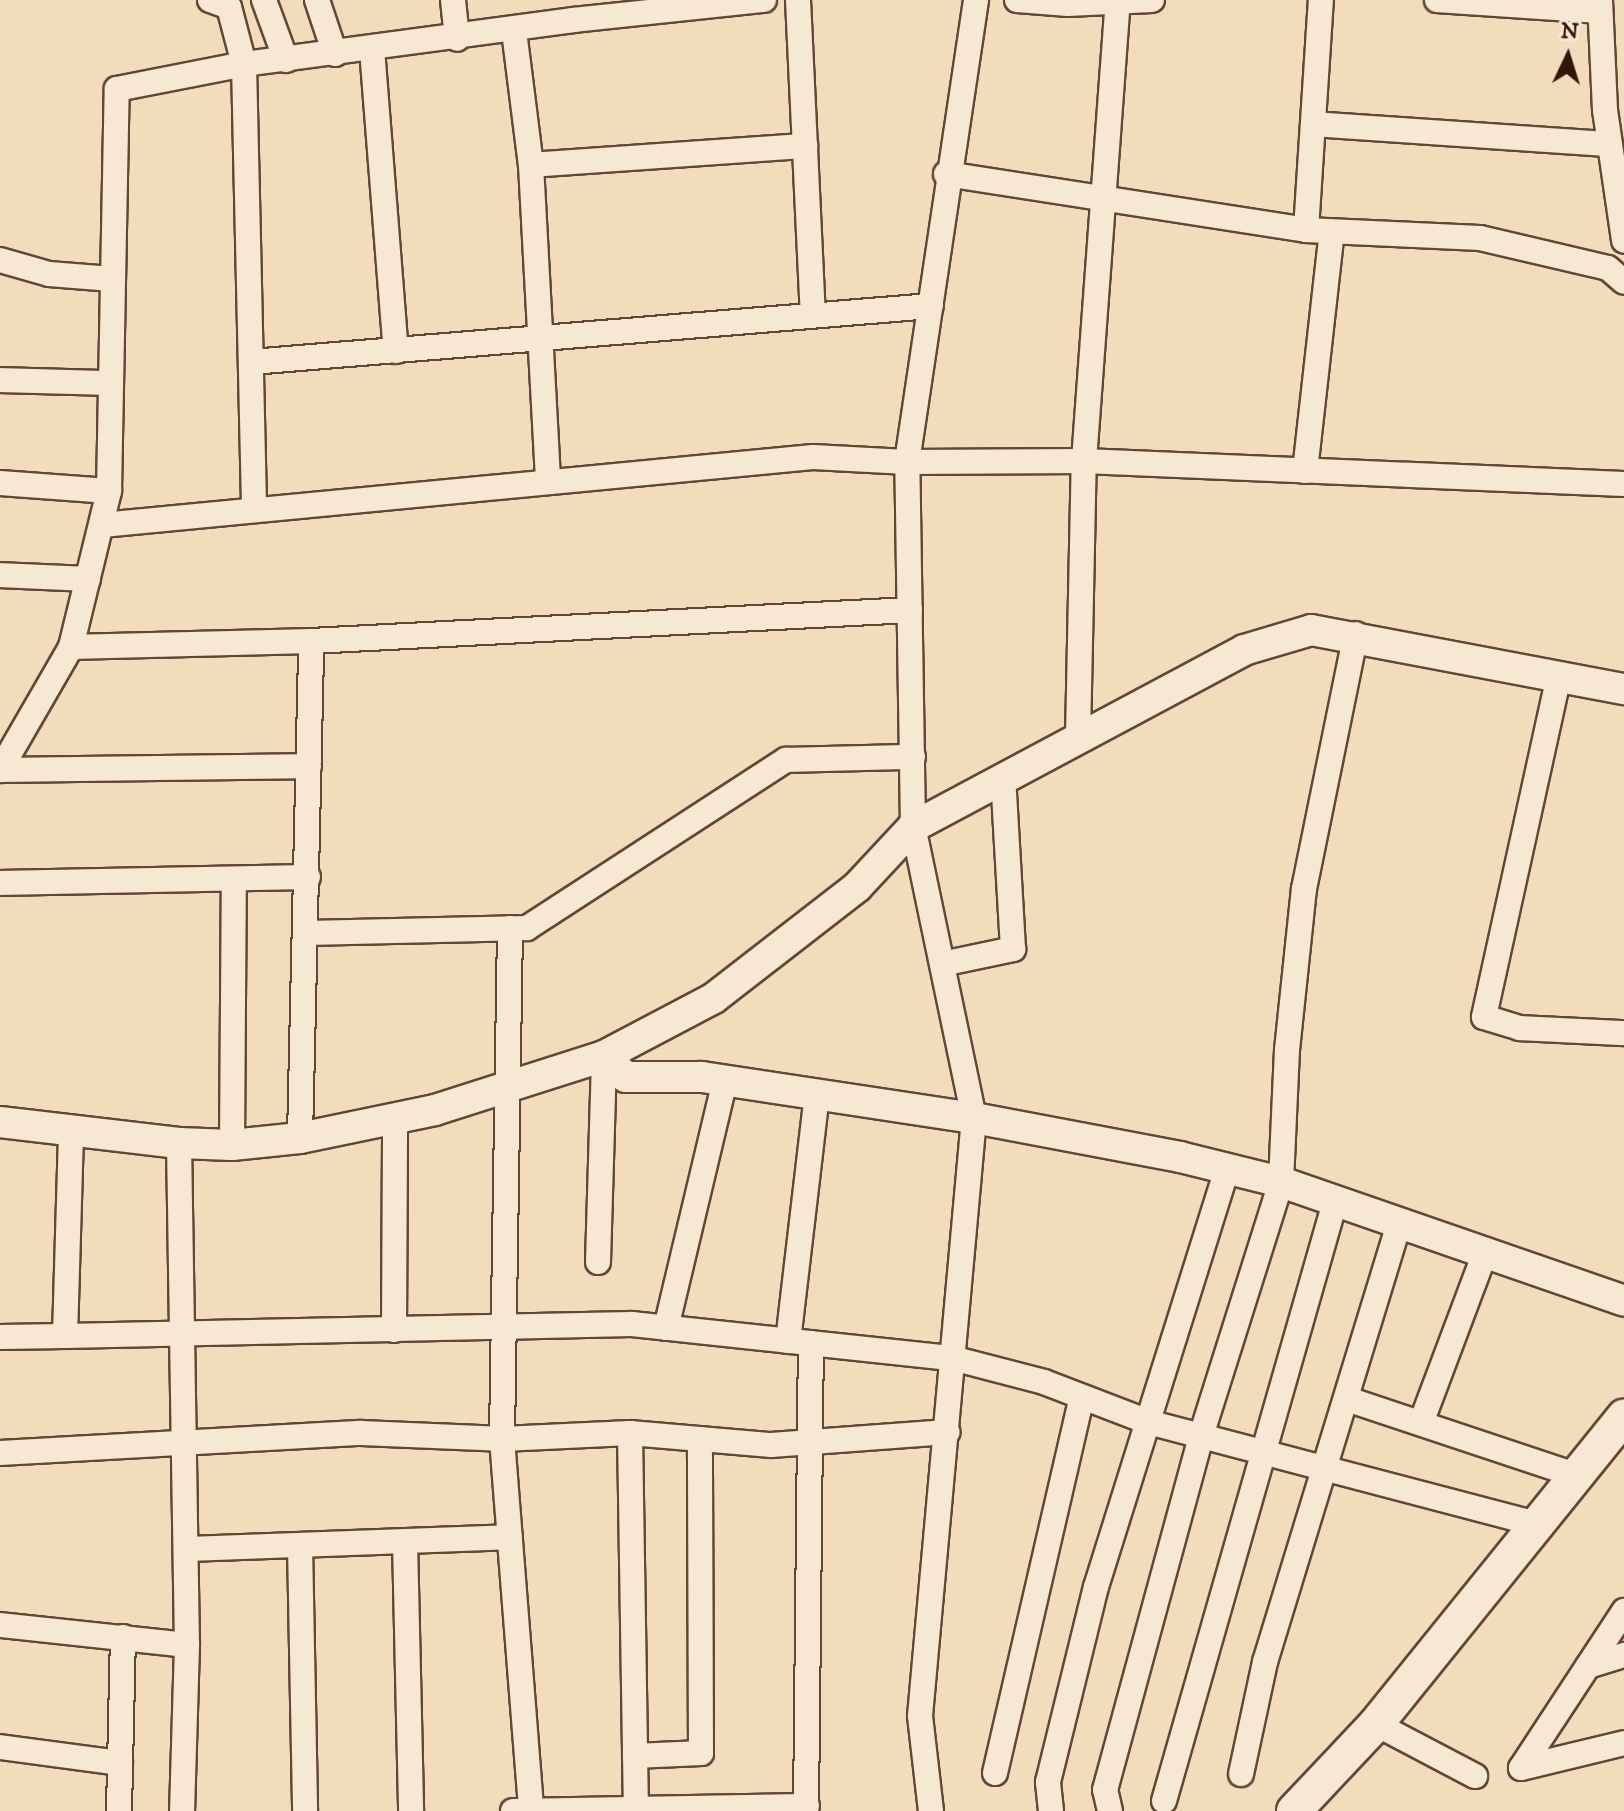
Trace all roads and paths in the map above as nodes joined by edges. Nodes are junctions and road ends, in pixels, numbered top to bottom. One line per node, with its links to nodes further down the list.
1 (210, 0): 20 (street)
2 (264, 0): 19 (street)
3 (317, 0): 18 (street)
4 (453, 0): 16 (street)
5 (764, 0): 13 (street)
6 (798, 0): 23 (street)
7 (976, 0): 25 (street)
8 (1017, 0): 12 (street)
9 (1152, 0): 12 (street)
10 (1321, 0): 21 (street)
11 (1437, 0): 14 (street)
12 (1118, 2): 26 (street)
13 (683, 4): 15 (street)
14 (1600, 6): 22 (street)
15 (514, 31): 16 (street); 24 (street)
16 (457, 39): 17 (street)
17 (372, 49): 18 (street); 36 (street)
18 (335, 54): 19 (street)
19 (286, 60): 20 (street)
20 (244, 64): 31 (street); 37 (street)
21 (1313, 124): 22 (street); 27 (street)
22 (1609, 144): 29 (street)
23 (805, 146): 24 (street); 34 (street)
24 (531, 165): 35 (street)
25 (946, 174): 26 (street); 33 (street)
26 (1107, 198): 27 (street); 40 (street)
27 (1306, 230): 28 (street)
28 (1332, 232): 32 (street); 42 (street)
29 (1624, 241)
30 (0, 260): 31 (street)
31 (112, 279): 39 (street)
32 (1624, 282)
33 (931, 306): 34 (street); 41 (street)
34 (813, 313): 35 (street)
35 (537, 336): 36 (street); 43 (street)
36 (396, 351): 37 (street)
37 (251, 362): 47 (street)
38 (0, 380): 39 (street)
39 (109, 383): 46 (street)
40 (1084, 461): 41 (street); 42 (street); 57 (street)
41 (907, 462): 43 (street); 51 (street)
42 (1305, 471): 45 (street)
43 (548, 482): 47 (street)
44 (0, 483): 46 (street)
45 (1624, 484)
46 (109, 491): 48 (street)
47 (254, 510): 48 (street)
48 (102, 525): 50 (street)
49 (0, 575): 50 (street)
50 (88, 579): 54 (street)
51 (910, 610): 53 (street); 58 (street)
52 (1356, 634): 55 (street); 57 (street); 82 (street)
53 (311, 641): 54 (street); 59 (street)
54 (71, 647): 60 (street)
55 (1558, 680): 56 (street); 69 (street)
56 (1624, 689)
57 (1078, 737): 61 (street)
58 (913, 757): 62 (street); 66 (street)
59 (309, 766): 60 (street); 63 (street)
60 (0, 770)
61 (1003, 778): 62 (street); 68 (street)
62 (913, 827): 68 (street); 70 (street)
63 (308, 877): 64 (street); 67 (street)
64 (234, 879): 65 (street); 80 (street)
65 (0, 883)
66 (510, 928): 67 (street); 72 (street)
67 (307, 933): 78 (street)
68 (942, 964): 75 (street)
69 (1624, 1033)
70 (604, 1056): 71 (street); 72 (street); 86 (street)
71 (725, 1081): 73 (street); 88 (street)
72 (505, 1086): 74 (street); 89 (street)
73 (817, 1094): 75 (street); 94 (street)
74 (395, 1117): 78 (street); 90 (street)
75 (974, 1118): 81 (street); 95 (street)
76 (0, 1122): 77 (street)
77 (71, 1130): 79 (street); 92 (street)
78 (300, 1138): 80 (street)
79 (179, 1143): 80 (street); 91 (street)
80 (232, 1145)
81 (1227, 1170): 82 (street); 99 (street)
82 (1281, 1182): 83 (street); 103 (street)
83 (1335, 1202): 84 (street); 109 (street)
84 (1398, 1226): 85 (street); 97 (street)
85 (1485, 1253): 87 (street); 100 (street)
86 (598, 1262)
87 (1624, 1301)
88 (666, 1328): 89 (street); 94 (street)
89 (503, 1329): 90 (street); 104 (street)
90 (394, 1330): 91 (street)
91 (182, 1335): 92 (street); 107 (street)
92 (65, 1336): 93 (street)
93 (0, 1337)
94 (799, 1342): 95 (street); 106 (street)
95 (952, 1358): 96 (street); 101 (street)
96 (1082, 1397): 99 (street); 128 (street)
97 (1347, 1399): 100 (street); 110 (street)
98 (1624, 1417): 111 (main road)
99 (1148, 1422): 103 (street); 141 (street)
100 (1421, 1423): 111 (street)
101 (948, 1432): 106 (street); 140 (street)
102 (630, 1433): 104 (street); 105 (street); 126 (street)
103 (1201, 1436): 109 (street); 142 (street)
104 (502, 1439): 107 (street); 113 (street)
105 (700, 1439): 106 (street); 126 (street)
106 (810, 1443): 133 (street)
107 (184, 1445): 108 (street); 116 (street)
108 (0, 1453)
109 (1262, 1453): 110 (street); 131 (street)
110 (1326, 1473): 112 (street); 129 (street)
111 (1579, 1476): 112 (main road)
112 (1541, 1525): 123 (main road)
113 (510, 1537): 114 (street); 139 (street)
114 (405, 1541): 115 (street); 137 (street)
115 (300, 1545): 116 (street); 136 (street)
116 (186, 1549): 120 (street)
117 (1624, 1611): 122 (street)
118 (0, 1625): 119 (street)
119 (123, 1637): 120 (street); 127 (street)
120 (187, 1645): 135 (street)
121 (1624, 1655): 122 (street)
122 (1588, 1666): 124 (street)
123 (1376, 1724): 130 (street); 143 (main road)
124 (1624, 1743)
125 (0, 1747): 127 (street)
126 (635, 1756): 132 (street)
127 (120, 1763): 134 (street)
128 (995, 1773)
129 (1241, 1774)
130 (1475, 1776)
131 (1164, 1801)
132 (636, 1809): 133 (street); 139 (street)
133 (806, 1809)
134 (119, 1811)
135 (182, 1811)
136 (305, 1811)
137 (411, 1811)
138 (513, 1811): 139 (street)
139 (532, 1811)
140 (931, 1811)
141 (1051, 1811)
142 (1110, 1811)
143 (1294, 1811)

